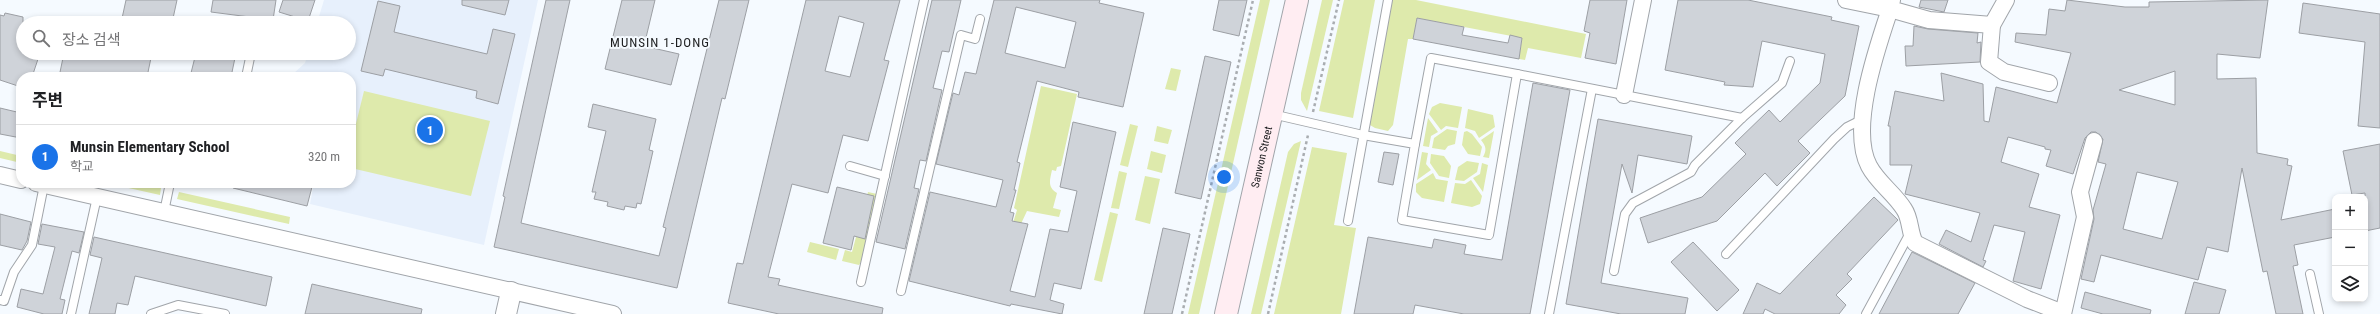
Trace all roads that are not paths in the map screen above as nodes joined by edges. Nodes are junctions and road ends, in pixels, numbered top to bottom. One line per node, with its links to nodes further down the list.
1 (924, 0): 25 (lane)
2 (1297, 0): 17 (main road, Sanwon Street)
3 (1388, 0): 20 (lane)
4 (1643, 0): 16 (street)
5 (1846, 0): 7 (street)
6 (2006, 0): 9 (street)
7 (1891, 4): 9 (street); 19 (street)
8 (980, 19): 38 (lane)
9 (1992, 25): 14 (street)
10 (250, 60): 12 (lane)
11 (1790, 61): 18 (lane)
12 (247, 72)
13 (1517, 74): 15 (lane); 22 (lane); 22 (lane)
14 (2049, 83)
15 (1592, 89): 16 (lane); 48 (lane)
16 (1624, 95): 18 (lane)
17 (1271, 114): 20 (lane); 47 (main road, Sanwon Street)
18 (1742, 118): 35 (lane)
19 (1862, 119): 33 (street); 34 (lane)
20 (1363, 135): 22 (lane); 32 (lane)
21 (2094, 141): 41 (street)
22 (1415, 144)
23 (850, 166): 25 (lane)
24 (0, 175): 26 (street)
25 (885, 176): 37 (lane)
26 (16, 179)
27 (39, 188): 40 (lane)
28 (58, 188): 30 (street)
29 (169, 188): 31 (lane)
30 (97, 197): 31 (street); 42 (lane)
31 (164, 212): 39 (street)
32 (1348, 221)
33 (1910, 233): 41 (street); 49 (lane)
34 (1726, 254)
35 (1614, 271)
36 (2310, 274): 50 (lane)
37 (861, 282)
38 (901, 291)
39 (511, 292): 45 (street); 46 (street)
40 (0, 300)
41 (2063, 313)
42 (71, 314)
43 (151, 314): 44 (lane)
44 (225, 314)
45 (506, 314)
46 (613, 314)
47 (1226, 314)
48 (1550, 314)
49 (1866, 314)
50 (2319, 314)

